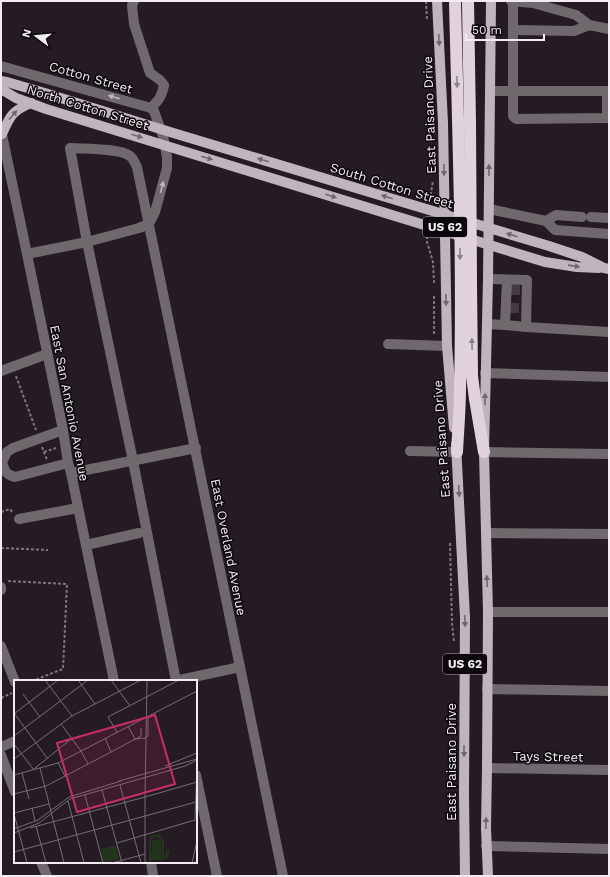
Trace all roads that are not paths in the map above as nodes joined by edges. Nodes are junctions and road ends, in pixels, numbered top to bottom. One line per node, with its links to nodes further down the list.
1 (134, 1): 17 (street)
2 (437, 1): 36 (main road, East Paisano Drive / US 62, one-way to 36)
3 (455, 1): 44 (highway, one-way to 44)
4 (468, 1): 45 (highway, one-way to 4)
5 (491, 1): 13 (main road, US 62)
6 (512, 1): 7 (street); 9 (street)
7 (589, 25): 8 (street); 9 (street)
8 (609, 29)
9 (513, 30): 14 (street)
10 (1, 66): 17 (street, Cotton Street, one-way to 10)
11 (1, 82): 19 (main road, North Cotton Street)
12 (1, 89): 16 (main road, North Cotton Street)
13 (490, 91): 14 (street); 21 (main road, US 62, one-way to 13)
14 (513, 91): 15 (street); 15 (street)
15 (608, 91)
16 (31, 103): 18 (main road, one-way to 16); 20 (main road, North Cotton Street, one-way to 20)
17 (151, 108): 24 (street, one-way to 17)
18 (2, 132): 27 (street, East San Antonio Avenue)
19 (170, 132): 28 (main road, South Cotton Street, one-way to 19)
20 (169, 146): 28 (main road, South Cotton Street, one-way to 28)
21 (489, 209): 23 (street); 29 (main road, US 62)
22 (609, 218): 23 (street)
23 (546, 221): 25 (street)
24 (149, 224): 26 (street); 26 (street, East Overland Avenue); 42 (street, East Overland Avenue)
25 (609, 234)
26 (87, 242): 27 (street); 47 (street)
27 (27, 254): 37 (street, East San Antonio Avenue)
28 (606, 269)
29 (488, 279): 30 (street); 31 (main road, US 62)
30 (508, 286): 32 (street); 33 (street)
31 (487, 324): 32 (street); 39 (main road, US 62)
32 (505, 324): 33 (street)
33 (526, 327): 34 (street)
34 (609, 332)
35 (388, 344): 36 (street)
36 (447, 346): 44 (main road, East Paisano Drive / US 62)
37 (47, 354): 38 (street); 41 (street, East San Antonio Avenue)
38 (1, 371)
39 (485, 373): 40 (street); 45 (main road, US 62, one-way to 39)
40 (609, 377)
41 (63, 430): 48 (street, East San Antonio Avenue); 48 (street)
42 (196, 448): 47 (street); 59 (street, East Overland Avenue)
43 (410, 451): 44 (street)
44 (456, 452): 81 (main road, East Paisano Drive / US 62, one-way to 81)
45 (484, 452): 46 (street); 53 (main road, US 62)
46 (609, 454)
47 (133, 461): 49 (street); 62 (street)
48 (68, 462): 49 (street, East San Antonio Avenue)
49 (71, 473): 50 (street, East San Antonio Avenue)
50 (78, 508): 51 (street); 55 (street, East San Antonio Avenue)
51 (19, 519)
52 (139, 533): 55 (street)
53 (486, 533): 54 (street); 56 (main road, US 62, one-way to 53)
54 (609, 534)
55 (86, 545): 61 (street, East San Antonio Avenue)
56 (488, 612): 57 (street); 64 (main road, US 62)
57 (609, 612)
58 (1, 646): 60 (street)
59 (240, 667): 63 (street); 80 (street, East Overland Avenue)
60 (14, 680)
61 (114, 680)
62 (176, 680)
63 (181, 680)
64 (488, 689): 65 (street); 69 (main road, US 62)
65 (609, 691)
66 (14, 741): 67 (street)
67 (1, 747)
68 (1, 755): 72 (street)
69 (487, 768): 70 (street, Tays Street); 73 (main road, US 62, one-way to 69)
70 (609, 770)
71 (197, 781): 79 (street)
72 (14, 789)
73 (486, 846): 74 (street); 82 (main road, US 62)
74 (609, 849)
75 (41, 863): 77 (street)
76 (151, 863): 78 (street)
77 (47, 876)
78 (153, 876)
79 (217, 876)
80 (283, 876)
81 (465, 876)
82 (488, 876)

